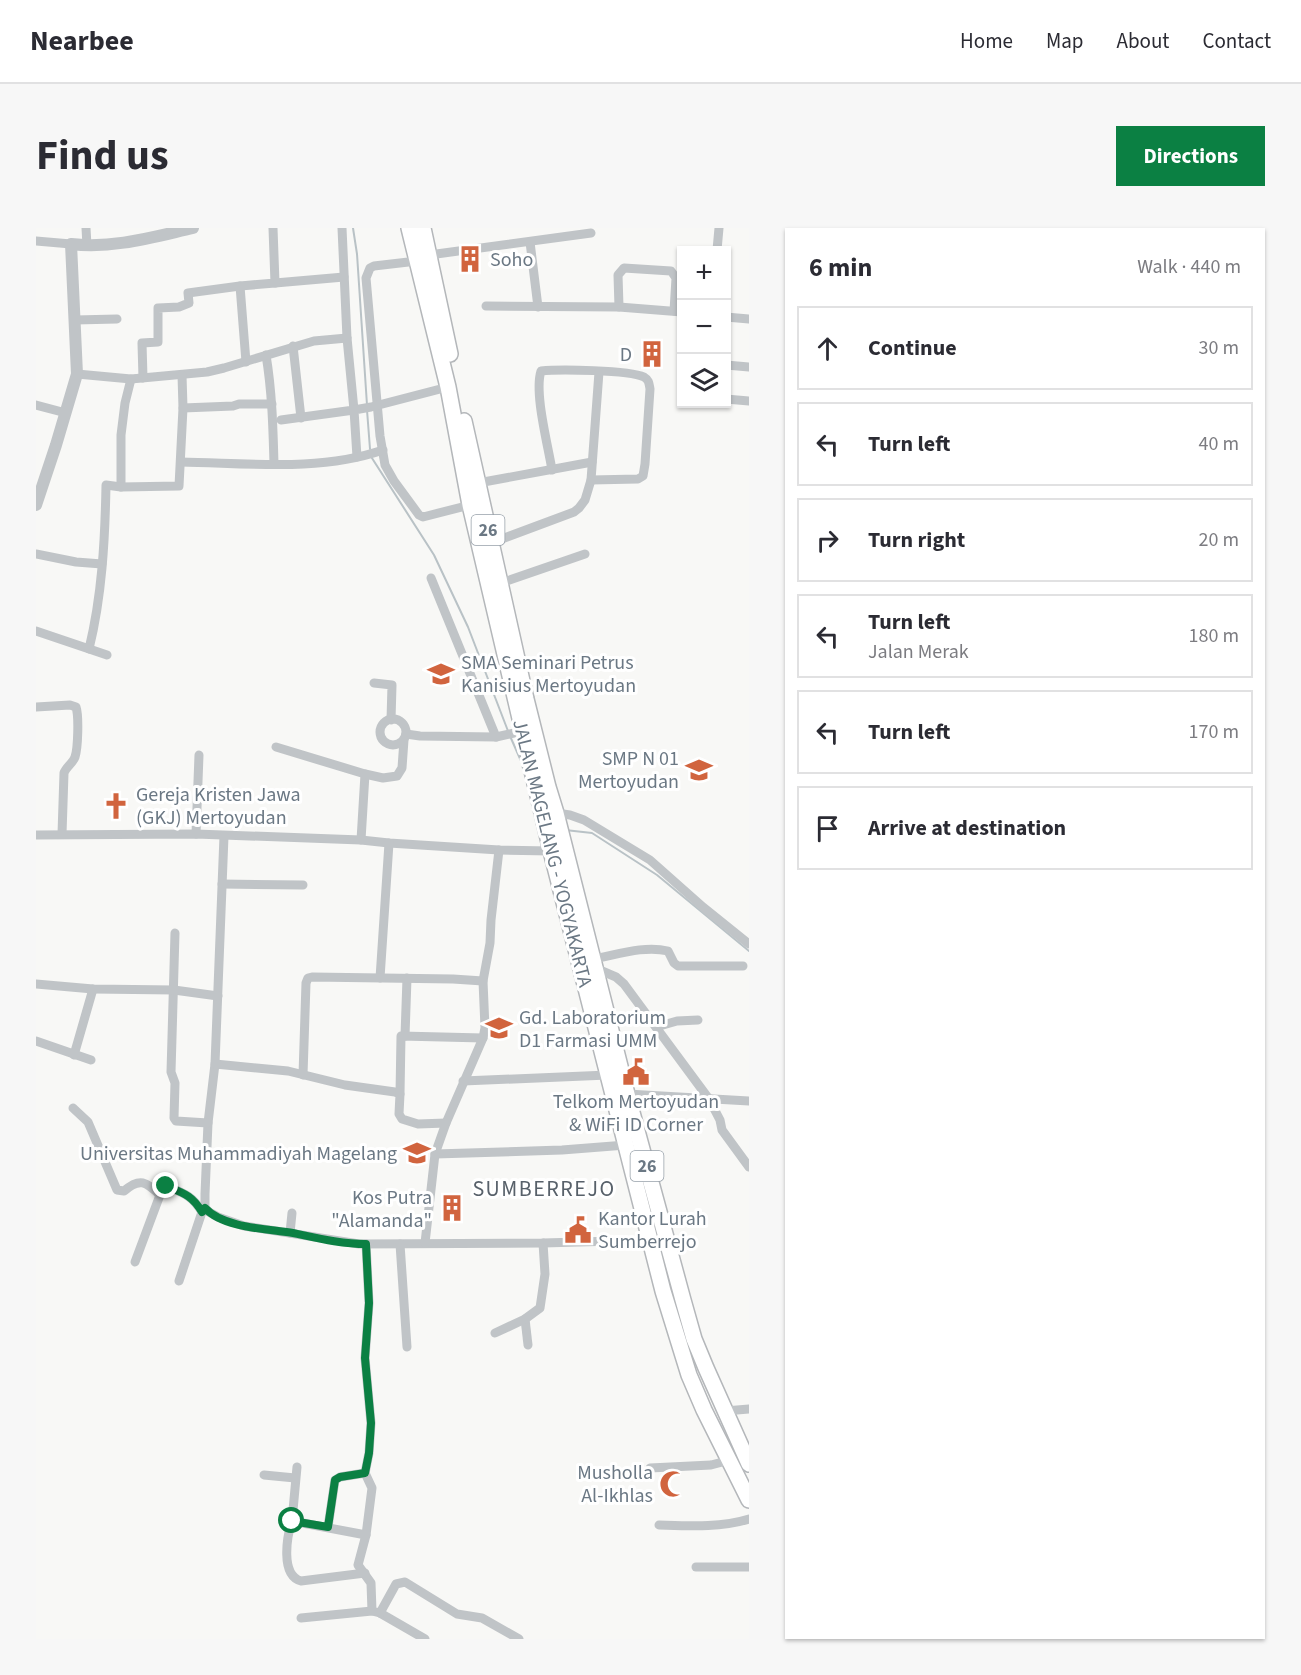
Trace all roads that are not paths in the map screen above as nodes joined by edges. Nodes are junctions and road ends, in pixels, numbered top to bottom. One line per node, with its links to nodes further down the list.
1 (86, 228): 13 (street)
2 (193, 228): 8 (street)
3 (273, 228): 17 (street)
4 (342, 228): 16 (street)
5 (409, 228): 15 (highway, JALAN MAGELANG - YOGYAKARTA / 26)
6 (423, 228): 15 (highway, JALAN MAGELANG - YOGYAKARTA / 26)
7 (719, 228): 14 (street)
8 (146, 233): 13 (street)
9 (591, 233): 11 (street)
10 (36, 241): 12 (street)
11 (530, 242): 15 (street); 21 (street)
12 (71, 244): 13 (street); 27 (street)
13 (87, 246)
14 (717, 246)
15 (423, 258): 39 (highway, JALAN MAGELANG - YOGYAKARTA / 26); 45 (street); 56 (highway, JALAN MAGELANG - YOGYAKARTA / 26)
16 (344, 277): 17 (street); 28 (street)
17 (275, 283): 18 (street)
18 (240, 286): 31 (street); 38 (street)
19 (677, 300): 22 (street)
20 (486, 306): 21 (street)
21 (538, 307): 22 (street)
22 (619, 307): 23 (street)
23 (677, 312)
24 (731, 317): 26 (street)
25 (117, 319): 27 (street)
26 (749, 319)
27 (75, 320): 35 (street)
28 (347, 338): 29 (street); 45 (street)
29 (293, 346): 30 (street); 47 (street)
30 (266, 355): 31 (street); 42 (street)
31 (246, 362): 36 (street)
32 (731, 365): 33 (street)
33 (749, 367)
34 (599, 372): 52 (street); 54 (street); 55 (street)
35 (77, 374): 37 (street); 46 (street)
36 (182, 375): 38 (street); 44 (street)
37 (131, 378): 38 (street); 57 (street)
38 (142, 378)
39 (448, 387): 45 (street); 59 (highway, JALAN MAGELANG - YOGYAKARTA / 26)
40 (731, 399): 41 (street)
41 (749, 401)
42 (272, 404): 44 (street); 53 (street)
43 (36, 405): 46 (street)
44 (183, 408): 51 (street)
45 (366, 408): 47 (street); 49 (street); 50 (street)
46 (66, 413): 58 (street)
47 (301, 418): 48 (street)
48 (281, 420)
49 (382, 450): 50 (street); 59 (street)
50 (358, 457): 53 (street)
51 (181, 462): 53 (street); 57 (street)
52 (592, 462): 54 (street); 55 (street)
53 (274, 464)
54 (552, 470): 56 (street)
55 (591, 480): 60 (street)
56 (478, 483): 60 (highway, JALAN MAGELANG - YOGYAKARTA / 26)
57 (121, 487): 63 (street)
58 (36, 505)
59 (470, 505): 70 (highway, JALAN MAGELANG - YOGYAKARTA / 26)
60 (491, 543): 65 (highway, JALAN MAGELANG - YOGYAKARTA / 26)
61 (36, 554): 63 (street)
62 (585, 554): 65 (street)
63 (102, 564): 67 (street)
64 (431, 578): 74 (street)
65 (501, 583): 70 (highway, JALAN MAGELANG - YOGYAKARTA / 26)
66 (36, 631): 67 (street)
67 (89, 649): 68 (street)
68 (108, 655)
69 (374, 683): 72 (street)
70 (521, 700): 73 (highway, JALAN MAGELANG - YOGYAKARTA / 26); 79 (highway, JALAN MAGELANG - YOGYAKARTA / 26)
71 (36, 707): 80 (street)
72 (391, 720): 75 (street); 75 (street)
73 (520, 732): 74 (street); 79 (highway, JALAN MAGELANG - YOGYAKARTA / 26)
74 (500, 736): 75 (street)
75 (405, 737): 78 (street)
76 (276, 747): 78 (street)
77 (200, 755): 81 (street)
78 (365, 774): 84 (street)
79 (550, 816): 86 (highway, JALAN MAGELANG - YOGYAKARTA / 26); 91 (street); 92 (highway, JALAN MAGELANG - YOGYAKARTA / 26)
80 (62, 834): 81 (street); 82 (street)
81 (196, 834): 83 (street)
82 (36, 836)
83 (224, 836): 84 (street); 88 (street)
84 (362, 840): 85 (street)
85 (389, 843): 87 (street); 94 (street)
86 (551, 847): 87 (street); 110 (highway, JALAN MAGELANG - YOGYAKARTA / 26)
87 (500, 850): 96 (street)
88 (222, 884): 89 (street); 100 (street)
89 (303, 885)
90 (175, 933): 99 (street)
91 (749, 944)
92 (594, 964): 93 (street); 102 (street); 113 (highway, JALAN MAGELANG - YOGYAKARTA / 26)
93 (743, 966)
94 (380, 978): 95 (street); 109 (street)
95 (407, 978): 96 (street); 103 (street)
96 (483, 981): 104 (street)
97 (36, 986): 98 (street)
98 (93, 989): 99 (street); 106 (street)
99 (174, 990): 100 (street); 117 (street)
100 (218, 996): 108 (street)
101 (698, 1020): 102 (street)
102 (656, 1027): 114 (street)
103 (405, 1036): 104 (street); 112 (street)
104 (483, 1038): 111 (street)
105 (36, 1041): 106 (street)
106 (74, 1055): 107 (street)
107 (91, 1060)
108 (215, 1064): 109 (street); 117 (street)
109 (303, 1076): 112 (street)
110 (608, 1076): 111 (street); 119 (highway, JALAN MAGELANG - YOGYAKARTA / 26)
111 (463, 1081): 118 (street)
112 (400, 1094): 118 (street)
113 (627, 1094): 114 (street); 123 (highway, JALAN MAGELANG - YOGYAKARTA / 26)
114 (709, 1099): 115 (street); 121 (street)
115 (749, 1101)
116 (73, 1108): 122 (street)
117 (208, 1123): 125 (street)
118 (446, 1123): 120 (street)
119 (626, 1145): 120 (street); 124 (highway, JALAN MAGELANG - YOGYAKARTA / 26)
120 (435, 1154): 129 (street)
121 (749, 1167)
122 (160, 1195): 125 (street); 133 (street)
123 (655, 1196): 124 (highway); 140 (highway, JALAN MAGELANG - YOGYAKARTA / 26)
124 (639, 1197): 128 (highway, JALAN MAGELANG - YOGYAKARTA / 26)
125 (204, 1210): 127 (street); 134 (street)
126 (292, 1213): 127 (street)
127 (290, 1233): 131 (street)
128 (651, 1240): 130 (street); 141 (highway, JALAN MAGELANG - YOGYAKARTA / 26)
129 (425, 1243): 130 (street); 132 (street)
130 (543, 1243): 135 (street)
131 (366, 1244): 132 (street); 145 (street)
132 (400, 1244): 138 (street)
133 (135, 1262)
134 (178, 1281)
135 (525, 1319): 136 (street); 137 (street)
136 (495, 1333)
137 (528, 1346)
138 (407, 1347)
139 (749, 1409): 140 (street)
140 (725, 1411): 142 (highway, JALAN MAGELANG - YOGYAKARTA / 26)
141 (730, 1460): 144 (street); 148 (highway, JALAN MAGELANG - YOGYAKARTA / 26)
142 (749, 1464)
143 (297, 1467): 147 (street)
144 (650, 1468)
145 (365, 1473): 152 (street); 153 (street)
146 (264, 1475): 147 (street)
147 (295, 1478): 150 (street)
148 (749, 1500)
149 (749, 1519): 151 (street)
150 (292, 1521): 152 (street); 156 (street)
151 (659, 1525)
152 (328, 1527): 153 (street)
153 (366, 1535): 156 (street)
154 (696, 1566): 155 (street)
155 (749, 1567)
156 (365, 1573): 157 (street)
157 (376, 1612): 158 (street); 159 (street); 160 (street)
158 (301, 1618)
159 (423, 1638)
160 (519, 1639)

